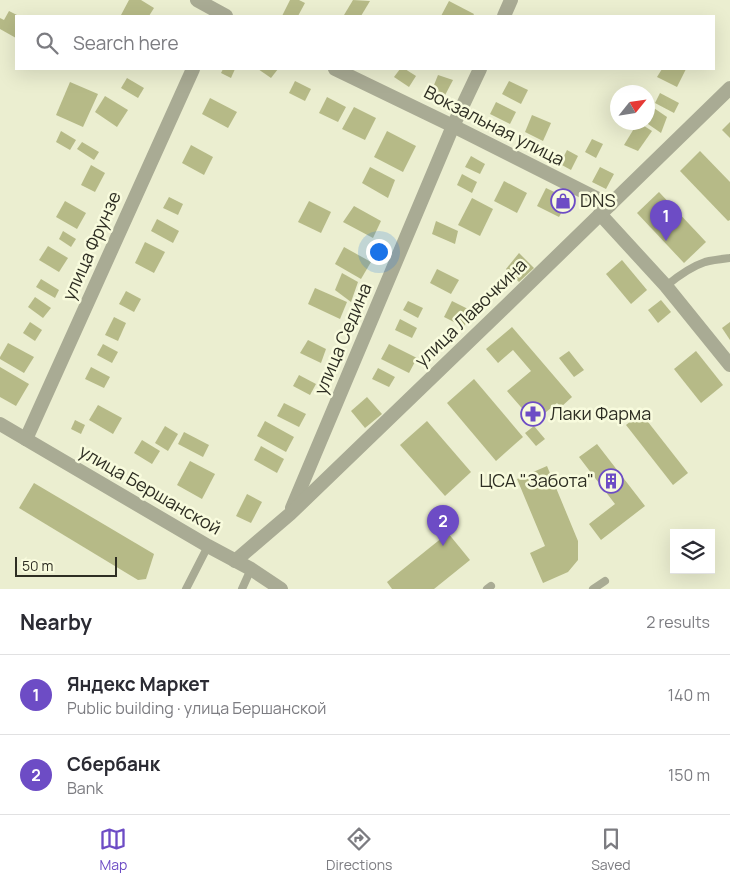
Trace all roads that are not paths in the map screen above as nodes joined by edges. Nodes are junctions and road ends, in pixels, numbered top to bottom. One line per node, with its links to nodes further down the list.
1 (198, 0): 3 (street)
2 (511, 0): 4 (street)
3 (221, 11)
4 (504, 15)
5 (193, 70): 15 (street, улица Фрунзе)
6 (337, 70): 9 (street, Вокзальная улица)
7 (480, 70): 9 (street, улица Седина)
8 (730, 88): 10 (street, улица Лавочкина)
9 (454, 126): 10 (street, Вокзальная улица); 16 (street, улица Седина)
10 (605, 209): 12 (street); 16 (street, улица Лавочкина)
11 (730, 258): 12 (lane)
12 (666, 286): 13 (street)
13 (730, 365)
14 (0, 424): 15 (street, улица Бершанской)
15 (26, 439): 17 (street, улица Бершанской)
16 (290, 514): 18 (street, улица Лавочкина)
17 (208, 546): 18 (street, улица Бершанской); 21 (lane)
18 (235, 561): 19 (street, улица Бершанской)
19 (251, 569): 22 (lane); 23 (street, улица Бершанской)
20 (605, 581): 24 (lane)
21 (186, 589)
22 (242, 589)
23 (281, 589)
24 (593, 589)

